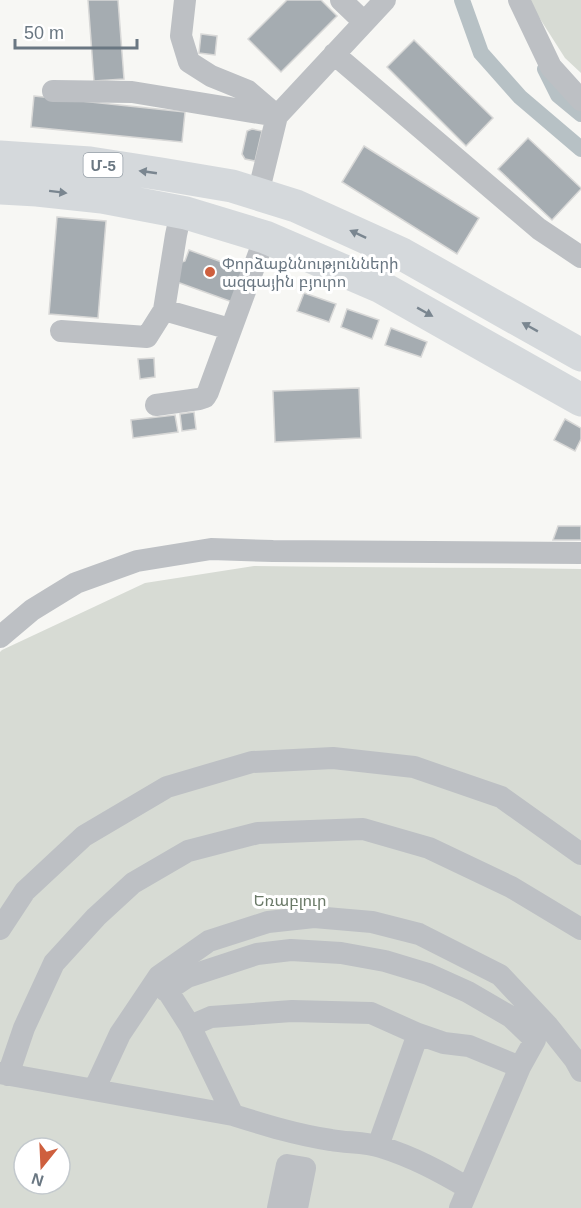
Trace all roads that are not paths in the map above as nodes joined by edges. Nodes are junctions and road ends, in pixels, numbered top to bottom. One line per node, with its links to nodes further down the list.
1 (185, 0): 9 (street)
2 (341, 0): 5 (street)
3 (385, 0): 5 (street)
4 (519, 0): 8 (street)
5 (364, 22): 6 (street)
6 (334, 54): 9 (street); 16 (street)
7 (53, 91): 9 (street)
8 (581, 100)
9 (277, 116): 13 (street)
10 (0, 157): 11 (highway, Մ-5, one-way to 10)
11 (206, 182): 13 (highway, Մ-5); 14 (highway)
12 (0, 188): 14 (highway, Մ-5, one-way to 14)
13 (258, 194): 20 (highway, Մ-5, one-way to 13)
14 (189, 214): 15 (highway, Մ-5); 17 (street)
15 (266, 237): 18 (street); 21 (highway, Մ-5, one-way to 21)
16 (581, 257)
17 (164, 310): 18 (street); 19 (street)
18 (230, 329): 22 (street)
19 (61, 331)
20 (581, 355)
21 (581, 400)
22 (156, 405)
23 (581, 553): 24 (street)
24 (0, 636)
25 (581, 854): 26 (street)
26 (0, 929)
27 (581, 929): 33 (street)
28 (162, 984): 29 (street); 31 (street); 32 (street); 34 (street)
29 (190, 1026): 30 (street); 35 (street)
30 (418, 1034): 31 (street); 37 (street)
31 (520, 1067): 39 (street)
32 (580, 1067)
33 (4, 1074): 34 (street)
34 (94, 1090): 35 (street)
35 (233, 1115): 36 (street)
36 (302, 1135): 37 (street); 38 (street)
37 (378, 1146): 39 (street)
38 (296, 1167): 40 (street); 41 (street)
39 (464, 1198)
40 (278, 1208)
41 (297, 1208)

